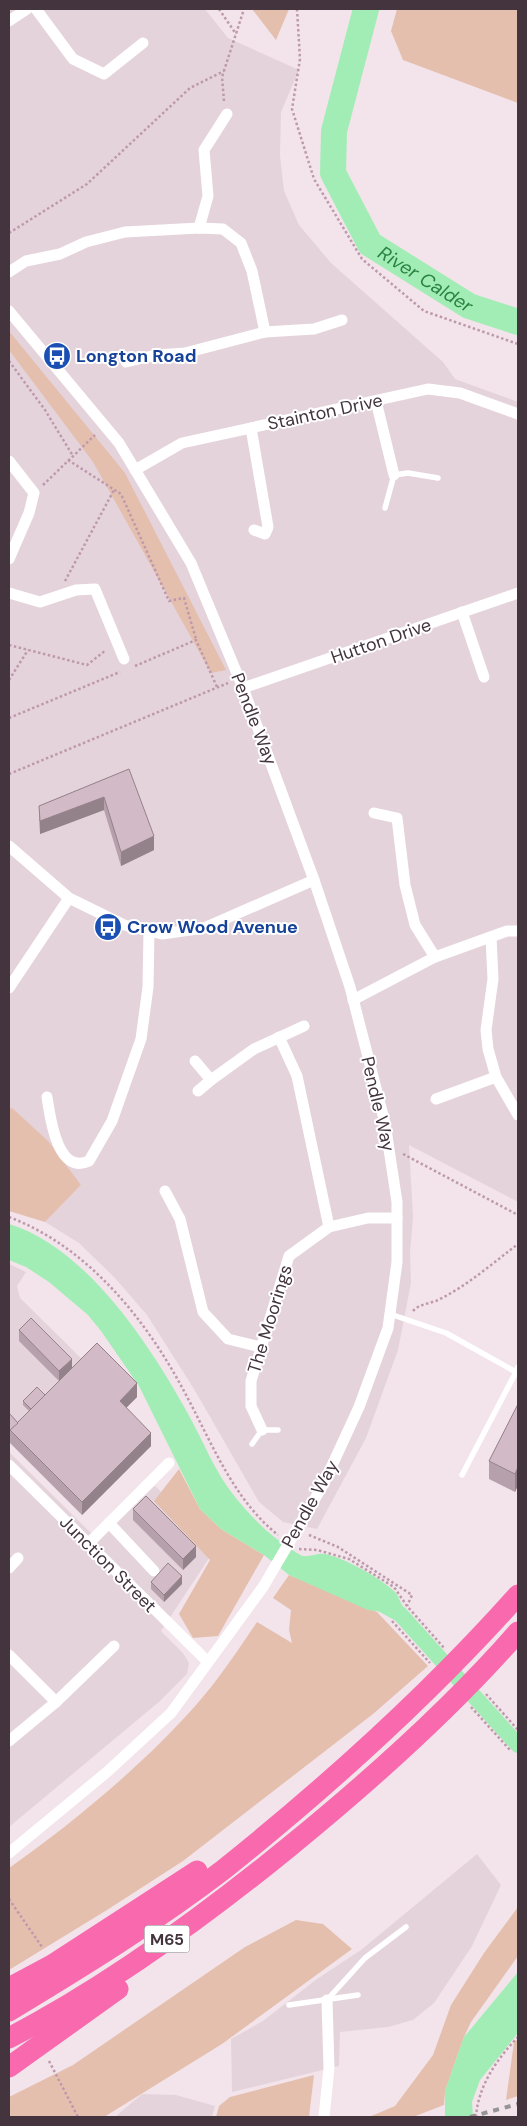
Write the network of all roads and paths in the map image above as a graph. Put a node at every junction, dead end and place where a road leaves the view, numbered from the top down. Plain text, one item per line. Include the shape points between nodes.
1 (27, 9) edge
2 (36, 9) edge
3 (219, 9) edge
4 (244, 9) edge
5 (297, 9) edge
6 (9, 22) edge
7 (236, 34) junction
8 (143, 44) dead end
9 (224, 71) junction
10 (227, 114) joint
11 (199, 228) junction
12 (9, 233) edge
13 (9, 272) edge
14 (9, 311) edge
15 (342, 320) dead end
16 (265, 332) junction
17 (518, 344) edge
18 (9, 361) edge
19 (126, 362) dead end
20 (376, 401) junction
21 (518, 414) edge
22 (105, 425) junction
23 (251, 428) junction
24 (73, 456) junction
25 (68, 460) junction
26 (9, 461) edge
27 (135, 470) junction
28 (394, 475) junction
29 (438, 478) dead end
30 (114, 490) junction
31 (34, 492) junction
32 (385, 508) dead end
33 (254, 530) dead end
34 (9, 559) edge
35 (9, 593) edge
36 (518, 593) edge
37 (56, 596) junction
38 (462, 612) junction
39 (116, 640) junction
40 (196, 640) junction
41 (9, 645) edge
42 (28, 650) junction
43 (128, 665) junction
44 (484, 677) dead end
45 (9, 680) edge
46 (241, 683) junction
47 (217, 687) junction
48 (9, 718) edge
49 (9, 774) edge
50 (374, 813) dead end
51 (9, 846) edge
52 (314, 880) junction
53 (68, 898) junction
54 (149, 931) junction
55 (518, 931) edge
56 (491, 937) junction
57 (435, 957) junction
58 (9, 988) edge
59 (353, 1000) junction
60 (304, 1026) dead end
61 (279, 1037) junction
62 (195, 1061) dead end
63 (496, 1077) junction
64 (211, 1080) junction
65 (198, 1091) dead end
66 (47, 1097) dead end
67 (436, 1098) dead end
68 (518, 1115) edge
69 (389, 1146) junction
70 (165, 1191) dead end
71 (518, 1215) edge
72 (9, 1217) edge
73 (398, 1218) junction
74 (329, 1227) junction
75 (518, 1244) edge
76 (390, 1314) junction
77 (405, 1319) junction
78 (261, 1347) junction
79 (517, 1369) edge
80 (262, 1430) junction
81 (278, 1430) dead end
82 (252, 1444) dead end
83 (170, 1463) dead end
84 (9, 1465) edge
85 (462, 1475) dead end
86 (109, 1523) junction
87 (297, 1530) junction
88 (284, 1539) dead end
89 (88, 1544) junction
90 (292, 1544) dead end
91 (18, 1558) dead end
92 (9, 1568) edge
93 (154, 1571) dead end
94 (518, 1596) edge
95 (518, 1632) edge
96 (114, 1646) dead end
97 (9, 1655) edge
98 (208, 1662) junction
99 (56, 1702) junction
100 (9, 1741) edge
101 (316, 1825) junction
102 (256, 1842) junction
103 (9, 1853) edge
104 (9, 1899) edge
105 (406, 1927) dead end
106 (42, 1947) dead end
107 (9, 1988) edge
108 (358, 1995) dead end
109 (327, 2000) junction
110 (289, 2005) dead end
111 (9, 2011) edge
112 (518, 2037) edge
113 (9, 2038) edge
114 (9, 2067) edge
115 (324, 2117) edge
116 (476, 2117) edge

1 - 6 street
2 - 8 street via 73,59 104,74
3 - 7 path
4 - 7 path
5 - 17 path via 300,59 292,109 314,179 362,259 424,311
7 - 9 path
9 - 10 path via 222,96
9 - 12 path via 190,88 87,184
10 - 11 street via 204,150 208,196
11 - 13 street via 125,232 86,242 60,254 26,261
11 - 16 street via 223,229 241,243 252,271
14 - 22 street, Pendle Way
15 - 16 street via 314,329
16 - 19 street via 185,354 156,355
18 - 24 path
20 - 21 street, Stainton Drive via 428,389 460,393
20 - 23 street, Stainton Drive
20 - 28 street
22 - 24 path
22 - 27 street, Pendle Way
23 - 27 street, Stainton Drive via 182,443
23 - 33 street via 268,527 265,534
24 - 25 path
25 - 30 path
25 - 31 path
26 - 31 street
27 - 46 street, Pendle Way via 191,563
28 - 29 lane via 408,473
28 - 32 lane
30 - 37 path
30 - 40 path via 120,494 170,602 184,598
31 - 34 street via 29,513
35 - 37 street via 40,602
36 - 38 street, Hutton Drive
37 - 39 street via 95,589
38 - 44 street
38 - 46 street, Hutton Drive
39 - 42 path via 87,665
39 - 43 street
40 - 43 path
40 - 47 path
41 - 42 path
42 - 45 path
43 - 48 path
46 - 47 path
46 - 52 street, Pendle Way
47 - 49 path
50 - 57 street via 397,818 405,885 415,925
51 - 53 street
52 - 54 street via 204,928 162,934
52 - 59 street, Pendle Way
53 - 54 street via 124,925
53 - 58 street
54 - 66 street via 148,987 141,1039 112,1121 89,1161 76,1163 58,1144
55 - 56 street
56 - 57 street
56 - 63 street via 493,979 486,1030
57 - 59 street
59 - 69 street, Pendle Way
60 - 61 street
61 - 64 street via 254,1049
61 - 74 street via 297,1076
62 - 64 street
63 - 67 street
63 - 68 street
64 - 65 street
69 - 71 path
69 - 73 street, Pendle Way
70 - 78 street via 180,1219 203,1312 228,1339
72 - 88 path via 46,1233 69,1248 123,1301 184,1391 222,1466 242,1496 260,1520
73 - 74 street, The Moorings via 368,1218
73 - 76 street, Pendle Way via 398,1262
74 - 78 street, The Moorings via 290,1256
75 - 77 path via 446,1295 416,1307
76 - 77 lane
76 - 87 street, Pendle Way via 360,1407 323,1485
77 - 79 lane via 462,1340
78 - 80 street, The Moorings via 251,1381 252,1406
79 - 85 lane
80 - 81 lane
80 - 82 lane
83 - 86 street
84 - 89 street, Junction Street
86 - 89 street
86 - 93 street
87 - 90 path via 338,1547 412,1595 407,1606 394,1587 349,1559 317,1550 299,1549
87 - 98 street, Pendle Way via 263,1587
89 - 98 street, Junction Street
91 - 92 street
94 - 102 highway, M65 via 397,1721
95 - 101 highway, M65 via 413,1740
96 - 99 street
97 - 99 street
98 - 103 street, Pendle Way via 171,1713 107,1772
99 - 100 street
101 - 113 highway, M65 via 240,1887 172,1936 94,1989
101 - 114 highway via 285,1863 228,1911
102 - 107 highway via 203,1867 52,1966
102 - 111 highway, M65 via 159,1916
104 - 106 path
105 - 109 lane via 365,1958
108 - 109 lane
109 - 110 lane
109 - 115 street via 329,2068
112 - 116 path via 482,2087

